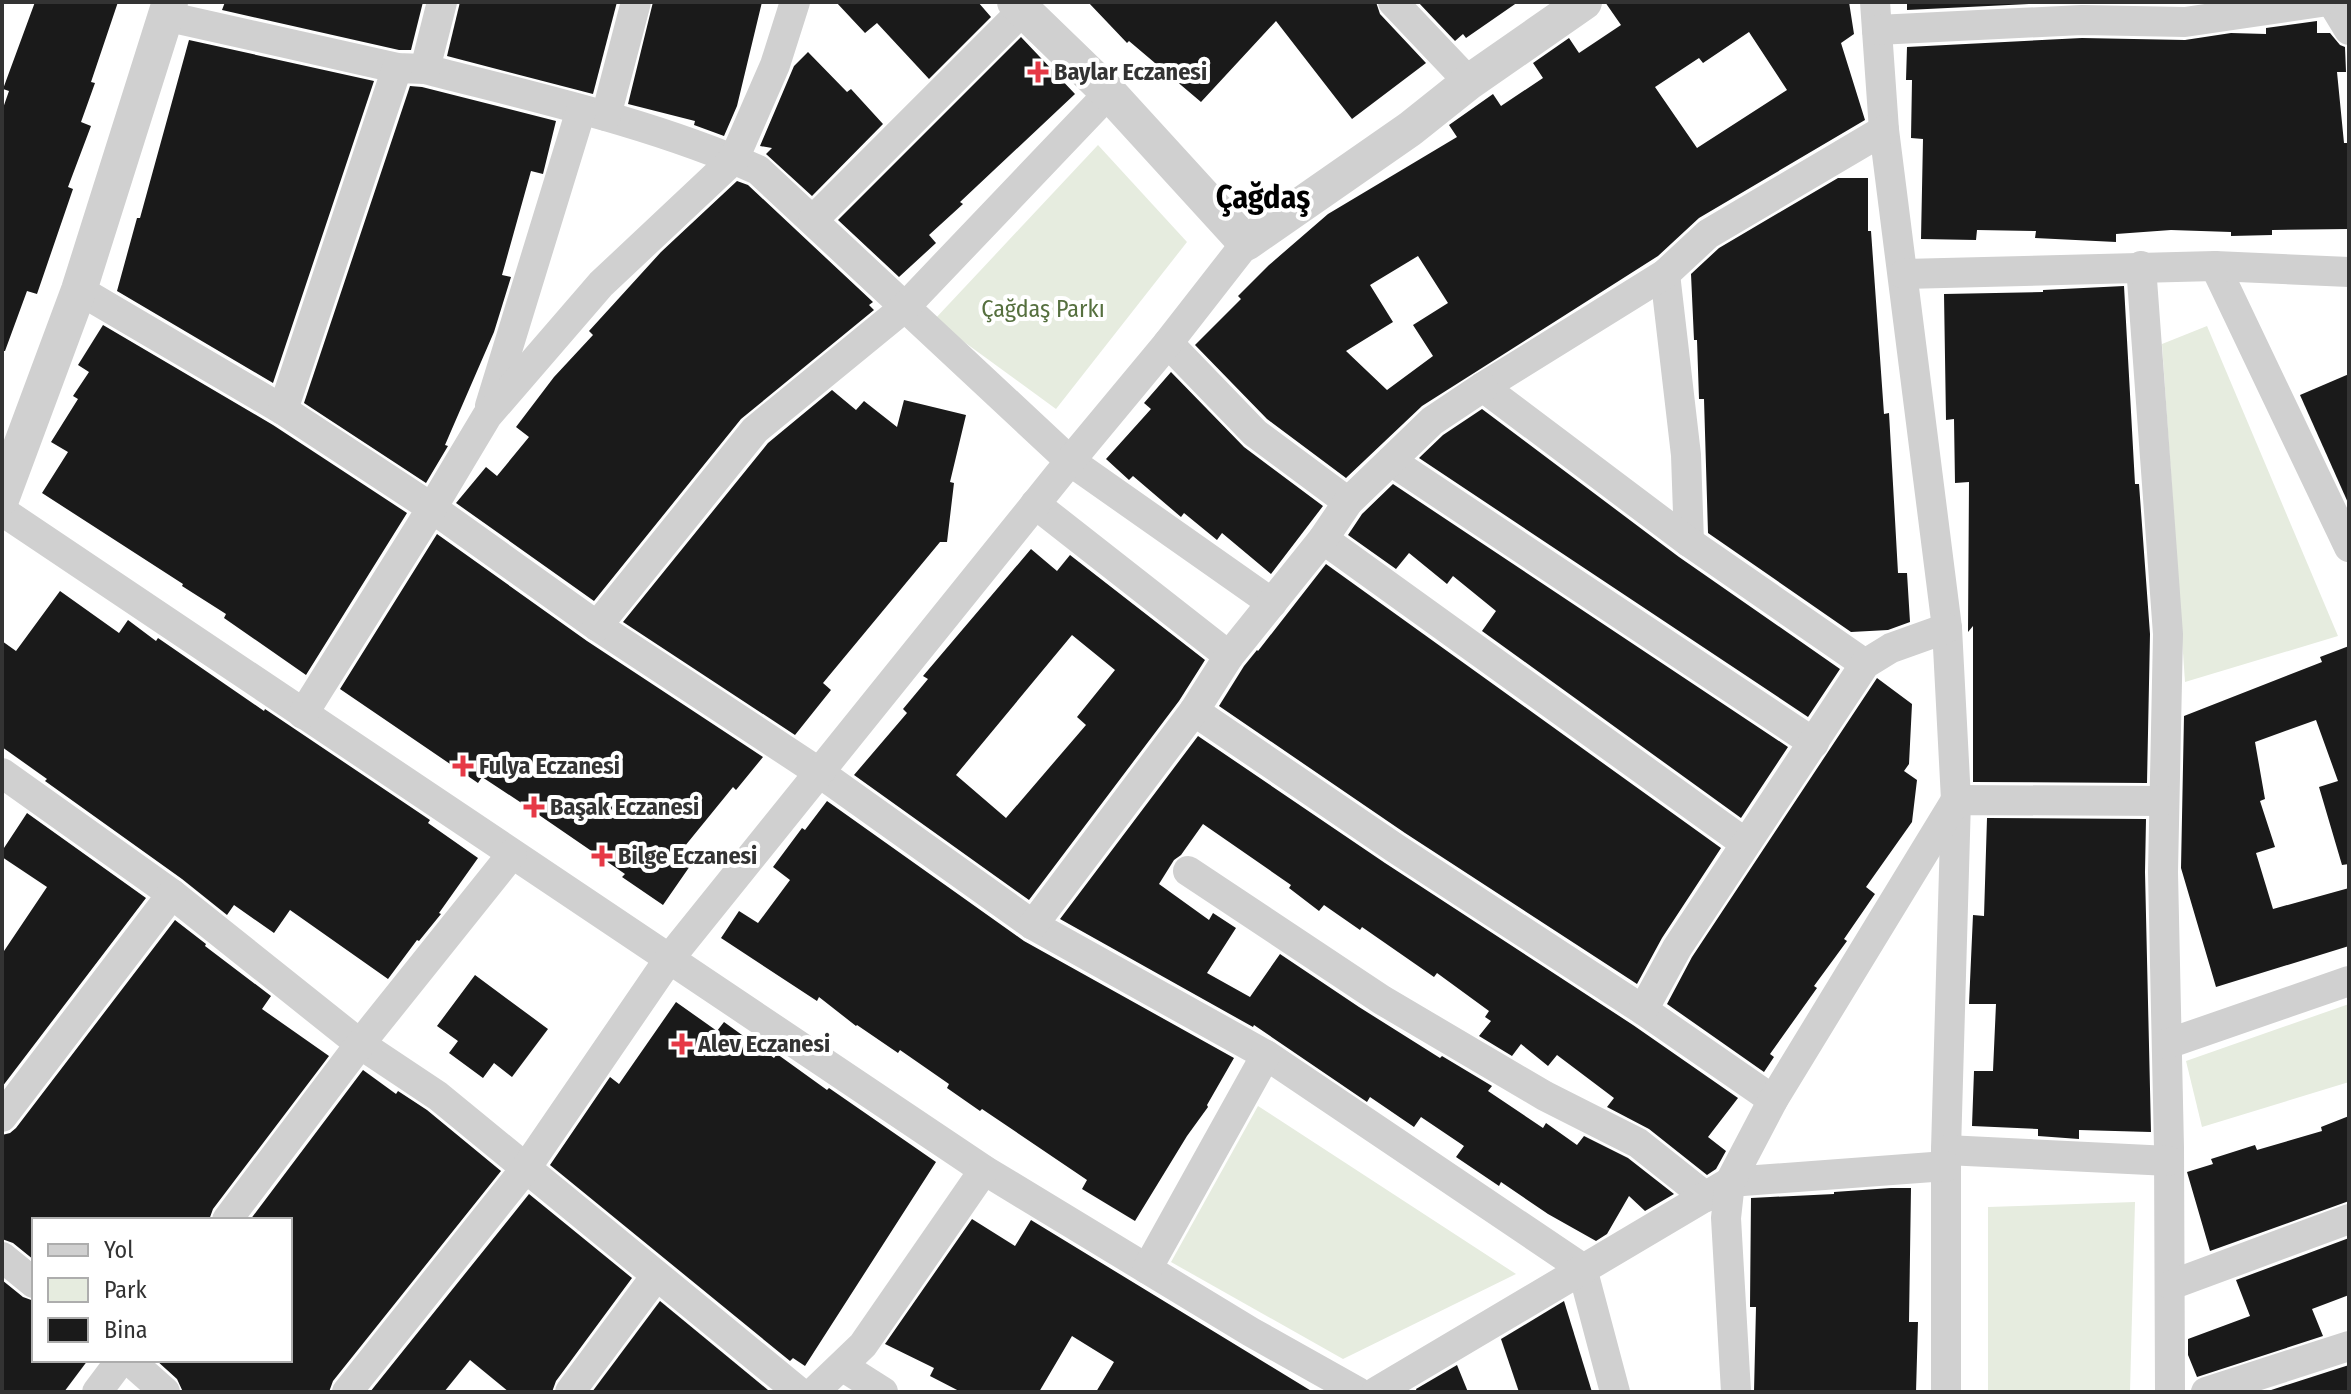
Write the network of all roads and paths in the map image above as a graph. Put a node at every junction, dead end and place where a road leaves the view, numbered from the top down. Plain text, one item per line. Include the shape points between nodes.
1 (442, 2) edge
2 (636, 2) edge
3 (795, 2) edge
4 (1393, 2) edge
5 (1584, 2) edge
6 (2321, 2) edge
7 (2332, 2) edge
8 (1019, 6) edge
9 (168, 9) edge
10 (2084, 11) edge
11 (1876, 16) edge
12 (2349, 30) edge
13 (411, 68) junction
14 (1469, 82) junction
15 (1109, 93) junction
16 (594, 113) junction
17 (1884, 130) junction
18 (734, 159) junction
19 (813, 220) junction
20 (1246, 243) junction
21 (2141, 266) junction
22 (2215, 266) junction
23 (2349, 272) edge
24 (1665, 274) junction
25 (1904, 274) junction
26 (79, 290) junction
27 (904, 308) junction
28 (1168, 343) junction
29 (1483, 387) junction
30 (283, 410) junction
31 (487, 416) junction
32 (1070, 461) junction
33 (1391, 461) junction
34 (2, 497) edge
35 (1348, 502) junction
36 (1035, 504) junction
37 (432, 508) junction
38 (2, 511) edge
39 (1323, 539) junction
40 (1689, 542) junction
41 (2349, 547) edge
42 (1272, 603) junction
43 (597, 626) junction
44 (1947, 628) junction
45 (1229, 656) junction
46 (1865, 664) junction
47 (1194, 711) junction
48 (303, 714) junction
49 (1814, 743) junction
50 (2, 773) edge
51 (820, 773) junction
52 (1956, 800) junction
53 (2163, 801) junction
54 (1745, 843) junction
55 (512, 854) junction
56 (1188, 871) dead end
57 (172, 894) junction
58 (1033, 925) junction
59 (669, 959) junction
60 (2349, 981) edge
61 (1643, 1010) junction
62 (360, 1044) junction
63 (2167, 1044) junction
64 (1266, 1055) junction
65 (1773, 1100) junction
66 (2, 1117) edge
67 (1946, 1158) junction
68 (2169, 1161) junction
69 (526, 1168) junction
70 (984, 1170) junction
71 (1718, 1189) junction
72 (229, 1218) edge
73 (2349, 1219) edge
74 (2, 1257) edge
75 (1582, 1268) junction
76 (1147, 1269) junction
77 (656, 1276) junction
78 (32, 1281) edge
79 (2171, 1285) junction
80 (2349, 1346) edge
81 (120, 1362) edge
82 (131, 1362) edge
83 (842, 1366) junction
84 (97, 1392) edge
85 (165, 1392) edge
86 (347, 1392) edge
87 (570, 1392) edge
88 (799, 1392) edge
89 (814, 1392) edge
90 (883, 1392) edge
91 (1358, 1392) edge
92 (1376, 1392) edge
93 (1615, 1392) edge
94 (1736, 1392) edge
95 (1946, 1392) edge
96 (2170, 1392) edge
97 (2206, 1392) edge

1 - 13 street
2 - 16 street
3 - 18 street via 775,65
4 - 14 street
5 - 14 street
6 - 10 street via 2185,22
7 - 12 street
8 - 15 street
8 - 19 street
9 - 13 street
9 - 26 street
10 - 11 street
11 - 17 street
13 - 16 street
13 - 30 street
14 - 20 street
15 - 20 street
15 - 27 street
16 - 18 street
16 - 31 street
17 - 24 street via 1708,234
17 - 25 street
18 - 19 street via 758,170
18 - 31 street via 601,284
19 - 27 street
20 - 28 street
21 - 22 street
21 - 25 street
21 - 53 street via 2168,634
22 - 23 street
22 - 41 street
24 - 29 street
24 - 40 street via 1686,455
25 - 44 street
26 - 30 street
26 - 34 street
27 - 32 street
27 - 43 street via 755,430
28 - 32 street
28 - 35 street via 1255,433
29 - 33 street via 1432,421
29 - 40 street
30 - 37 street
31 - 37 street
32 - 36 street
32 - 42 street
33 - 35 street
33 - 49 street
35 - 39 street
36 - 45 street
36 - 51 street
37 - 43 street
37 - 48 street
38 - 48 street
39 - 42 street
39 - 54 street
40 - 46 street
42 - 45 street
43 - 51 street
44 - 46 street via 1891,648
44 - 52 street
45 - 47 street
46 - 49 street
47 - 58 street
47 - 61 street
48 - 55 street
49 - 54 street
50 - 57 street
51 - 58 street
51 - 59 street
52 - 53 street
52 - 65 street
52 - 67 street
53 - 63 street
54 - 61 street
55 - 59 street
55 - 62 street
56 - 71 street via 1382,1000
57 - 62 street
57 - 66 street
58 - 64 street
59 - 69 street
59 - 70 street
60 - 63 street
61 - 65 street
62 - 69 street via 438,1096
62 - 72 street
63 - 68 street
64 - 75 street
64 - 76 street
65 - 71 street
67 - 68 street
67 - 71 street
67 - 95 street
68 - 79 street
69 - 77 street
69 - 86 street
70 - 76 street
70 - 83 street via 863,1345
71 - 75 street
71 - 94 street via 1726,1218
73 - 79 street
74 - 78 street
75 - 92 street
75 - 93 street
76 - 91 street
77 - 87 street
77 - 88 street
79 - 96 street
80 - 97 street
81 - 84 street
82 - 85 street
83 - 89 street
83 - 90 street

